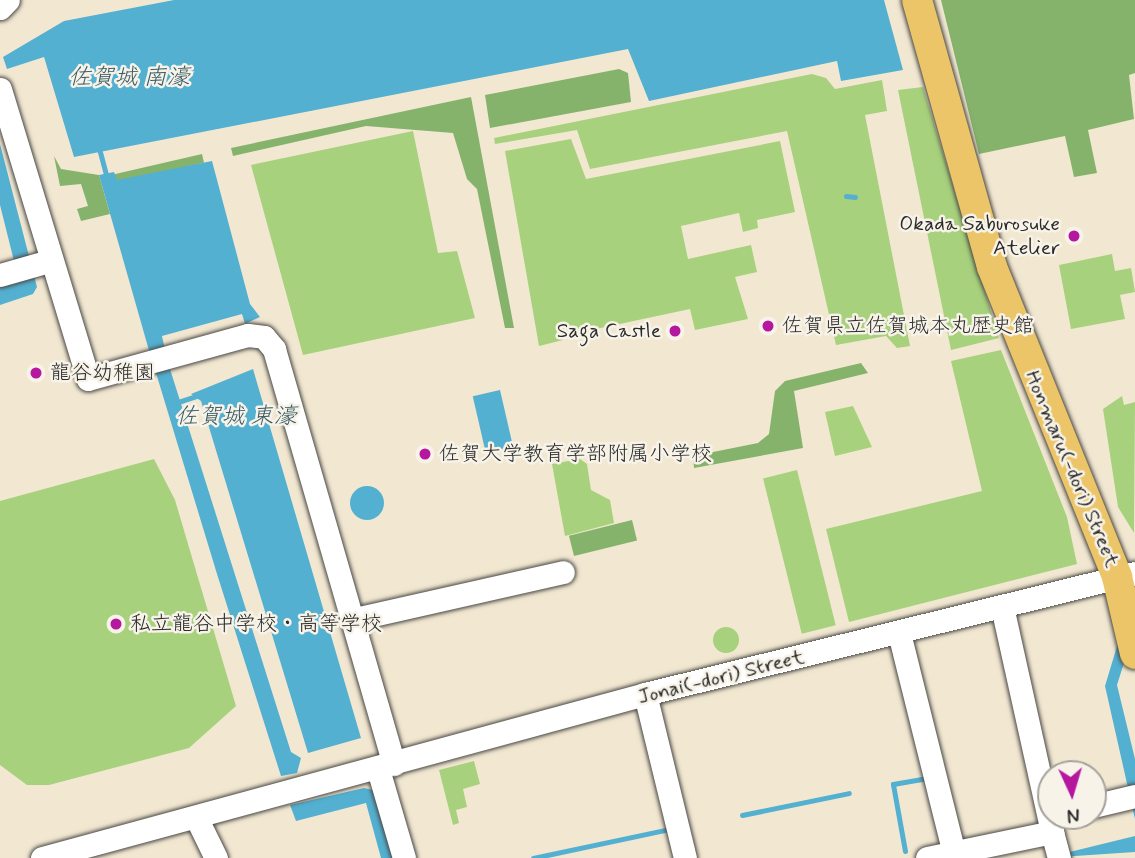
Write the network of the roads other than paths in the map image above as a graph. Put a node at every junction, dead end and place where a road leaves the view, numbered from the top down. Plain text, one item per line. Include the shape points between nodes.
1 (8, 0) edge
2 (917, 0) edge
3 (0, 8) edge
4 (0, 89) edge
5 (25, 268) edge
6 (563, 572) dead end
7 (1126, 575) edge
8 (1002, 607) junction
9 (355, 619) junction
10 (899, 633) junction
11 (1135, 654) edge
12 (645, 694) junction
13 (386, 767) junction
14 (1132, 796) edge
15 (1107, 802) edge
16 (196, 817) junction
17 (1054, 835) edge
18 (965, 855) edge
19 (42, 858) edge
20 (216, 858) edge
21 (404, 858) edge
22 (685, 858) edge
23 (927, 858) edge

1 - 3 street
2 - 7 main road, Honmaru(-dori) Street via 992,267
4 - 5 street
5 - 9 street via 88,379 248,335 264,337 274,349
6 - 9 street
7 - 8 street, Jonai(-dori) Street
7 - 11 main road, Honmaru(-dori) Street
8 - 10 street, Jonai(-dori) Street
8 - 17 street
9 - 13 street
10 - 12 street, Jonai(-dori) Street
10 - 18 street
12 - 13 street, Jonai(-dori) Street
12 - 22 street
13 - 16 street, Jonai(-dori) Street
13 - 21 street
14 - 15 street
16 - 19 street
16 - 20 street
17 - 18 street
18 - 23 street

